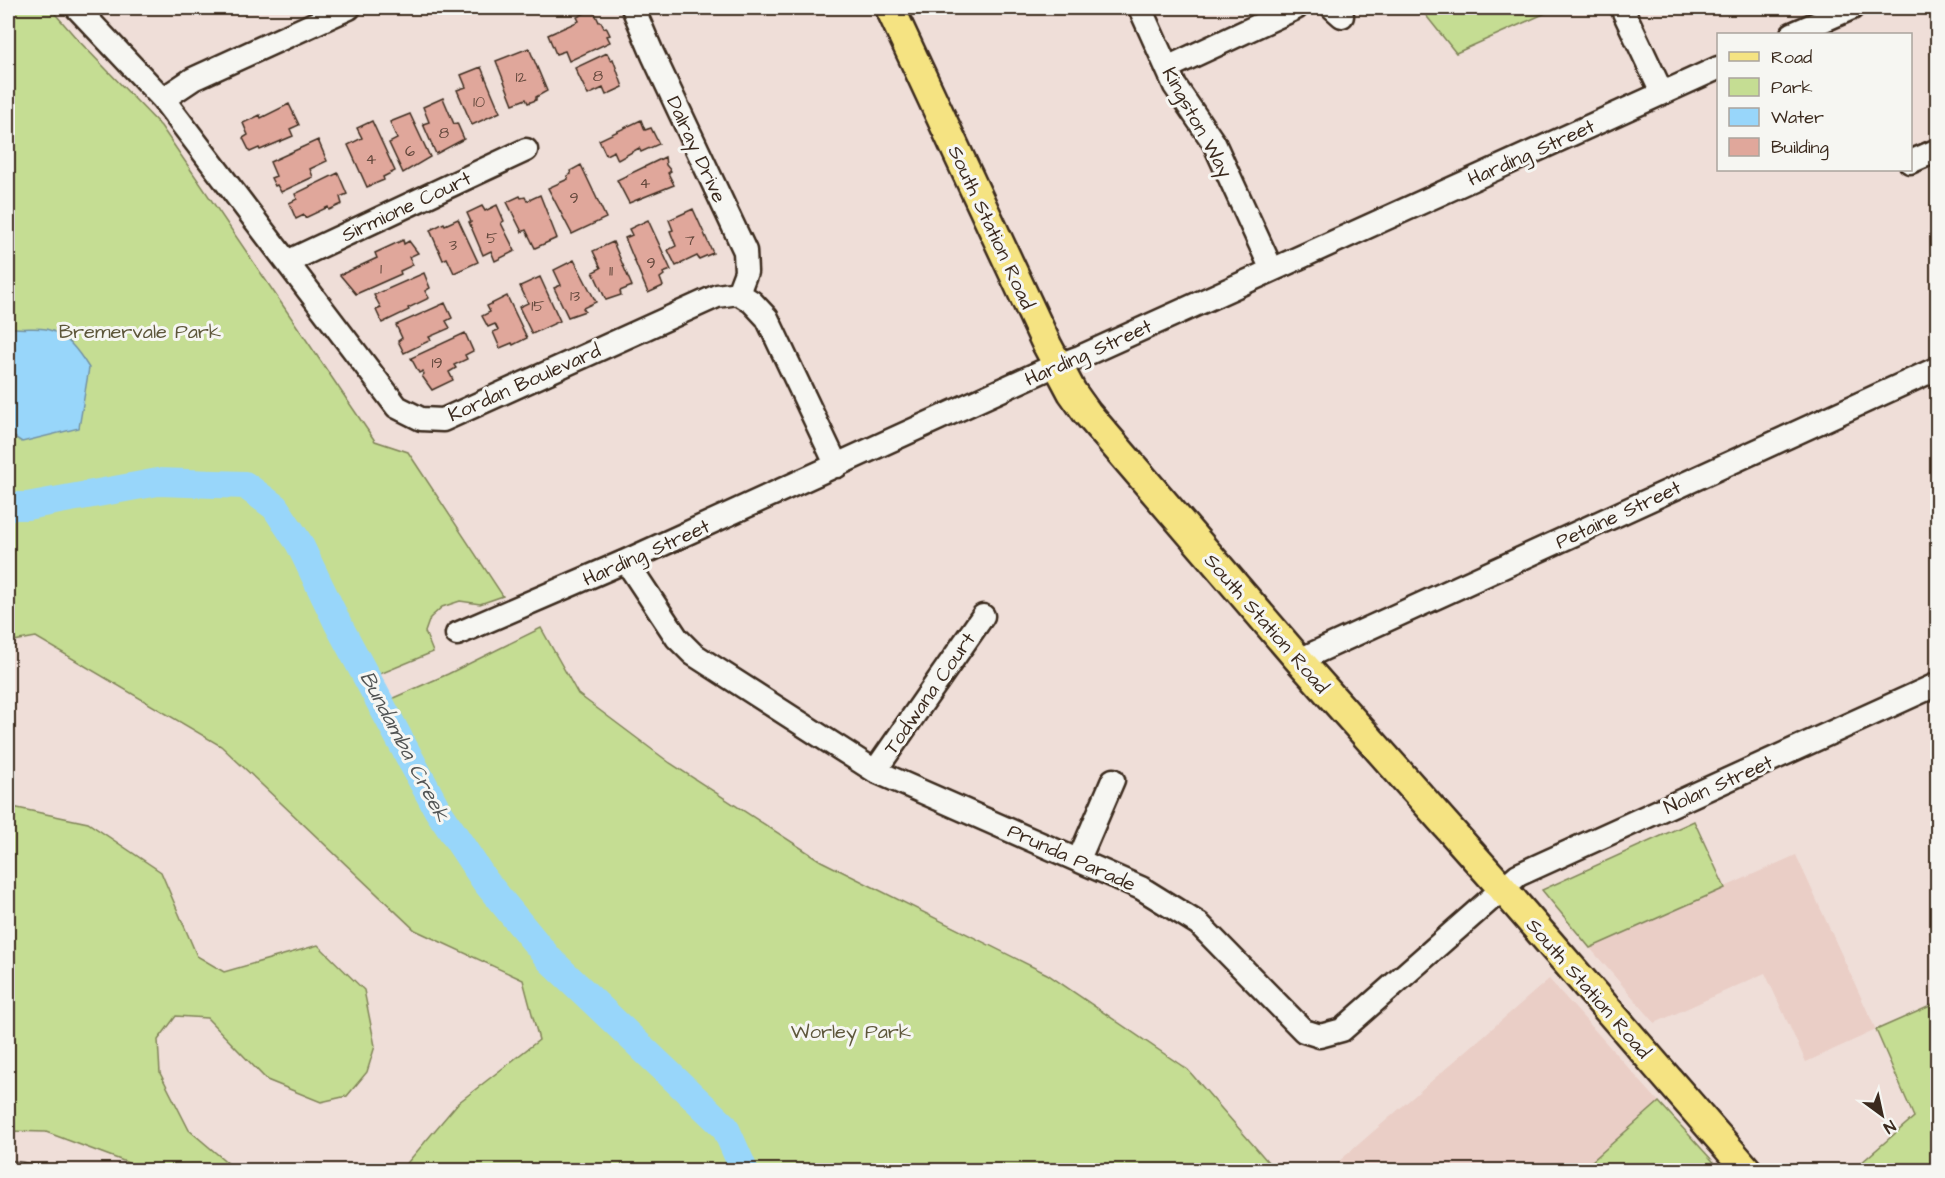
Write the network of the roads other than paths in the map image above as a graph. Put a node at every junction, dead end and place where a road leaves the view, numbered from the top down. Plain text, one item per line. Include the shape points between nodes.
1 (77, 8) edge
2 (350, 8) edge
3 (633, 8) edge
4 (890, 8) edge
5 (1140, 8) edge
6 (1296, 8) edge
7 (1622, 8) edge
8 (1852, 8) edge
9 (1794, 33) edge
10 (1167, 68) junction
11 (1717, 69) edge
12 (1662, 93) junction
13 (163, 99) junction
14 (526, 150) dead end
15 (1938, 150) edge
16 (1912, 162) edge
17 (286, 262) junction
18 (1272, 270) junction
19 (738, 293) junction
20 (1058, 366) junction
21 (1938, 368) edge
22 (837, 466) junction
23 (626, 561) junction
24 (983, 616) dead end
25 (457, 634) dead end
26 (1299, 660) junction
27 (1938, 684) edge
28 (875, 771) junction
29 (1113, 780) dead end
30 (1079, 859) junction
31 (1502, 888) junction
32 (1747, 1170) edge

1 - 13 street, Kordan Boulevard
2 - 13 street via 193,79
3 - 19 street, Dalray Drive via 745,251 746,272
4 - 20 main road, South Station Road
5 - 10 street, Kingston Way
6 - 10 street
7 - 12 street
8 - 9 street
10 - 18 street, Kingston Way via 1214,143
11 - 12 street, Harding Street
12 - 18 street, Harding Street
13 - 17 street, Kordan Boulevard
14 - 17 street, Sirmione Court
15 - 16 street
17 - 19 street, Kordan Boulevard via 397,407 421,419 443,420 717,296
18 - 20 street, Harding Street
19 - 22 street via 767,318
20 - 22 street, Harding Street
20 - 26 main road, South Station Road via 1072,392 1105,435
21 - 26 street, Petaine Street
22 - 23 street, Harding Street
23 - 25 street, Harding Street
23 - 28 street, Prunda Parade via 677,638 693,654
24 - 28 street, Todwana Court
26 - 31 main road, South Station Road
27 - 31 street, Nolan Street via 1518,874
28 - 30 street, Prunda Parade
29 - 30 street
30 - 31 street, Prunda Parade via 1141,888 1199,924 1304,1031 1320,1036 1342,1030
31 - 32 main road, South Station Road

